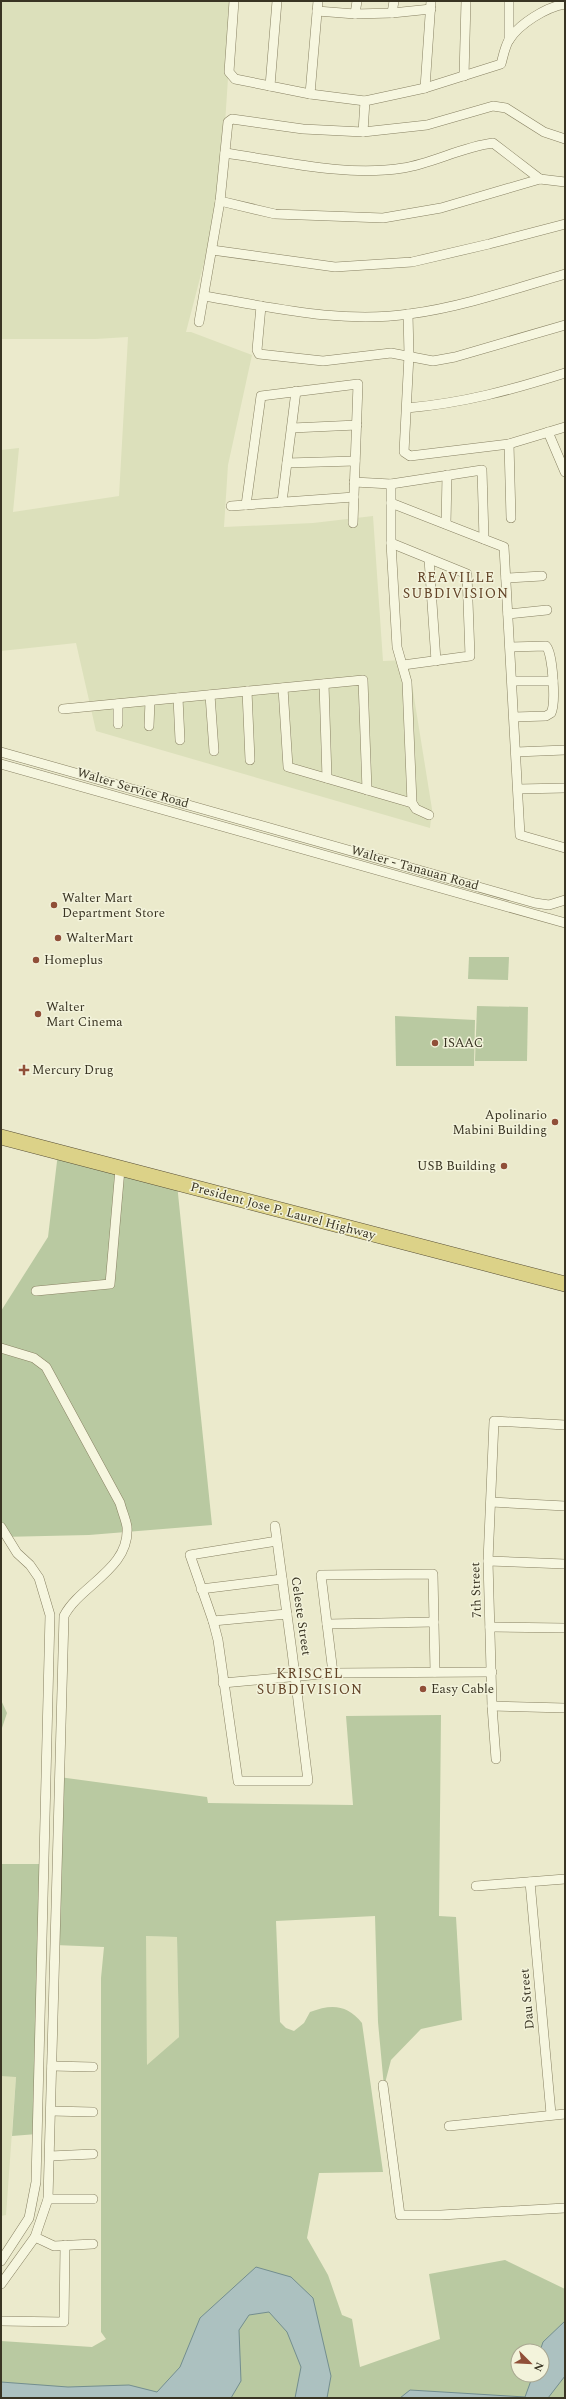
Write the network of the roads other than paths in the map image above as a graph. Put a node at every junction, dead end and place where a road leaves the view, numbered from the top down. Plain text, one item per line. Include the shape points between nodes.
1 (234, 1) edge
2 (277, 1) edge
3 (318, 1) edge
4 (356, 1) edge
5 (394, 1) edge
6 (466, 1) edge
7 (509, 1) edge
8 (548, 4) edge
9 (565, 4) edge
10 (431, 5) edge
11 (317, 11) junction
12 (392, 13) junction
13 (355, 14) junction
14 (509, 40) junction
15 (464, 76) junction
16 (270, 86) junction
17 (425, 88) junction
18 (310, 94) junction
19 (364, 100) junction
20 (363, 132) junction
21 (565, 140) edge
22 (225, 153) junction
23 (540, 179) junction
24 (565, 182) edge
25 (220, 201) junction
26 (565, 224) edge
27 (212, 250) junction
28 (565, 274) edge
29 (204, 296) junction
30 (261, 306) junction
31 (408, 314) junction
32 (199, 322) dead end
33 (565, 325) edge
34 (409, 355) junction
35 (565, 373) edge
36 (296, 391) junction
37 (407, 408) junction
38 (357, 425) junction
39 (565, 427) edge
40 (292, 428) junction
41 (548, 432) junction
42 (509, 444) junction
43 (355, 461) junction
44 (287, 463) junction
45 (565, 472) edge
46 (447, 475) junction
47 (354, 482) junction
48 (391, 484) junction
49 (354, 497) junction
50 (282, 502) junction
51 (391, 503) junction
52 (246, 505) junction
53 (231, 506) dead end
54 (511, 518) dead end
55 (353, 523) dead end
56 (446, 524) junction
57 (484, 539) junction
58 (391, 543) junction
59 (429, 559) junction
60 (542, 576) dead end
61 (506, 578) junction
62 (547, 610) dead end
63 (508, 614) junction
64 (510, 648) junction
65 (436, 661) junction
66 (403, 665) junction
67 (512, 681) junction
68 (553, 681) junction
69 (324, 684) junction
70 (284, 688) junction
71 (247, 691) junction
72 (210, 695) junction
73 (178, 698) junction
74 (150, 701) junction
75 (118, 704) junction
76 (63, 709) dead end
77 (514, 717) junction
78 (118, 724) dead end
79 (149, 726) dead end
80 (180, 740) dead end
81 (565, 750) edge
82 (1, 752) edge
83 (214, 752) dead end
84 (516, 752) junction
85 (250, 760) dead end
86 (1, 764) edge
87 (327, 778) junction
88 (565, 788) edge
89 (518, 789) junction
90 (367, 790) junction
91 (412, 803) junction
92 (428, 815) dead end
93 (258, 836) joint
94 (565, 848) edge
95 (565, 900) edge
96 (565, 923) edge
97 (1, 1137) edge
98 (120, 1169) junction
99 (565, 1284) edge
100 (36, 1291) dead end
101 (1, 1348) edge
102 (565, 1425) edge
103 (490, 1502) junction
104 (565, 1506) edge
105 (275, 1526) dead end
106 (1, 1527) edge
107 (277, 1542) junction
108 (488, 1561) junction
109 (565, 1564) edge
110 (282, 1579) junction
111 (201, 1589) junction
112 (287, 1614) junction
113 (50, 1615) junction
114 (64, 1616) junction
115 (213, 1621) junction
116 (434, 1622) junction
117 (327, 1624) junction
118 (490, 1627) junction
119 (565, 1628) edge
120 (435, 1672) junction
121 (492, 1672) junction
122 (333, 1673) junction
123 (296, 1676) junction
124 (223, 1683) junction
125 (492, 1706) junction
126 (565, 1708) edge
127 (496, 1759) dead end
128 (565, 1879) edge
129 (530, 1882) junction
130 (476, 1886) dead end
131 (55, 1929) junction
132 (42, 1930) junction
133 (52, 2066) junction
134 (93, 2067) dead end
135 (384, 2085) dead end
136 (51, 2111) junction
137 (93, 2112) dead end
138 (551, 2114) junction
139 (565, 2114) edge
140 (449, 2126) dead end
141 (93, 2154) dead end
142 (50, 2156) junction
143 (48, 2199) junction
144 (93, 2199) dead end
145 (565, 2208) edge
146 (35, 2237) junction
147 (93, 2244) dead end
148 (65, 2245) junction
149 (5, 2248) edge
150 (1, 2261) edge
151 (1, 2284) edge
152 (1, 2320) edge

1 - 16 street via 229,72 235,79
2 - 16 street
3 - 11 street
4 - 13 street
5 - 12 street
6 - 15 street
7 - 14 street
8 - 9 street
8 - 14 street
10 - 12 street
10 - 17 street
11 - 13 street
11 - 18 street
12 - 13 street
14 - 15 street via 501,64
15 - 17 street
16 - 18 street
17 - 19 street
18 - 19 street
19 - 20 street
20 - 21 street via 427,125 493,106 506,108 544,132
20 - 22 street via 303,129 232,119 228,122
22 - 23 street via 340,170 403,168 473,145 493,143
22 - 25 street
23 - 24 street
23 - 25 street via 441,208 383,218 275,214
25 - 27 street
26 - 27 street via 412,262 335,267
27 - 29 street
28 - 31 street via 457,305
29 - 30 street
29 - 32 street
30 - 31 street via 312,314 355,317
30 - 34 street via 257,350 261,356 322,361 391,353
31 - 34 street
33 - 34 street via 455,357 432,360
34 - 37 street
35 - 37 street via 508,391 451,404
36 - 38 street via 358,384
36 - 40 street
36 - 52 street via 261,396
37 - 42 street via 404,452 410,456
38 - 40 street
38 - 43 street
39 - 41 street
40 - 44 street
41 - 42 street
41 - 45 street
42 - 54 street
43 - 44 street
43 - 47 street
44 - 50 street
46 - 48 street
46 - 56 street
46 - 57 street via 482,470
47 - 48 street
47 - 49 street
48 - 51 street
49 - 50 street
49 - 55 street
50 - 52 street
51 - 56 street
51 - 58 street
52 - 53 street
56 - 57 street
57 - 61 street via 504,547
58 - 59 street
58 - 66 street via 397,647
59 - 65 street
59 - 65 street via 467,574 470,656
60 - 61 street
61 - 63 street
62 - 63 street
63 - 64 street
64 - 67 street
64 - 68 street via 546,646 550,652
65 - 66 street
66 - 91 street via 407,682
67 - 68 street
67 - 77 street
68 - 77 street via 554,706 551,713 546,716
69 - 70 street
69 - 87 street
69 - 90 street via 363,680
70 - 71 street
70 - 87 street via 288,767
71 - 72 street
71 - 85 street
72 - 73 street
72 - 83 street
73 - 74 street
73 - 80 street
74 - 75 street
74 - 79 street
75 - 76 street
75 - 78 street
77 - 84 street
81 - 84 street
82 - 95 street via 535,903 549,904
84 - 89 street
86 - 93 street, Walter Service Road
87 - 90 street
88 - 89 street
89 - 94 street via 520,835
90 - 91 street
91 - 92 street via 416,809
93 - 96 street, Walter - Tanauan Road
97 - 98 highway, President Jose P. Laurel Highway
98 - 99 highway, President Jose P. Laurel Highway
98 - 100 street via 110,1284
101 - 114 street via 34,1358 46,1367 120,1503 127,1528 125,1546 115,1563 76,1599
102 - 103 street, 7th Street via 494,1421
103 - 104 street
103 - 108 street, 7th Street
105 - 107 street, Celeste Street
106 - 113 street via 17,1554 30,1565 39,1578
107 - 110 street, Celeste Street
107 - 111 street via 190,1555
108 - 109 street
108 - 118 street, 7th Street
110 - 111 street
110 - 112 street, Celeste Street
111 - 115 street
112 - 115 street
112 - 123 street, Celeste Street
113 - 114 street
113 - 132 street
114 - 131 street
115 - 124 street
116 - 117 street
116 - 117 street via 433,1574 322,1575
116 - 120 street
117 - 122 street
118 - 119 street
118 - 121 street, 7th Street
120 - 121 street
120 - 122 street
121 - 125 street, 7th Street
122 - 123 street
123 - 124 street
123 - 124 street, Celeste Street via 308,1781 238,1781
125 - 126 street
125 - 127 street, 7th Street
128 - 129 street
129 - 130 street
129 - 138 street, Dau Street
131 - 132 street
131 - 133 street
132 - 149 street via 36,2182 29,2218
133 - 134 street
133 - 136 street
135 - 145 street via 400,2215
136 - 137 street
136 - 142 street
138 - 139 street
138 - 140 street via 485,2124
141 - 142 street
142 - 143 street
143 - 144 street
143 - 146 street
146 - 148 street via 54,2246
146 - 151 street
147 - 148 street
148 - 152 street via 64,2322
149 - 150 street

